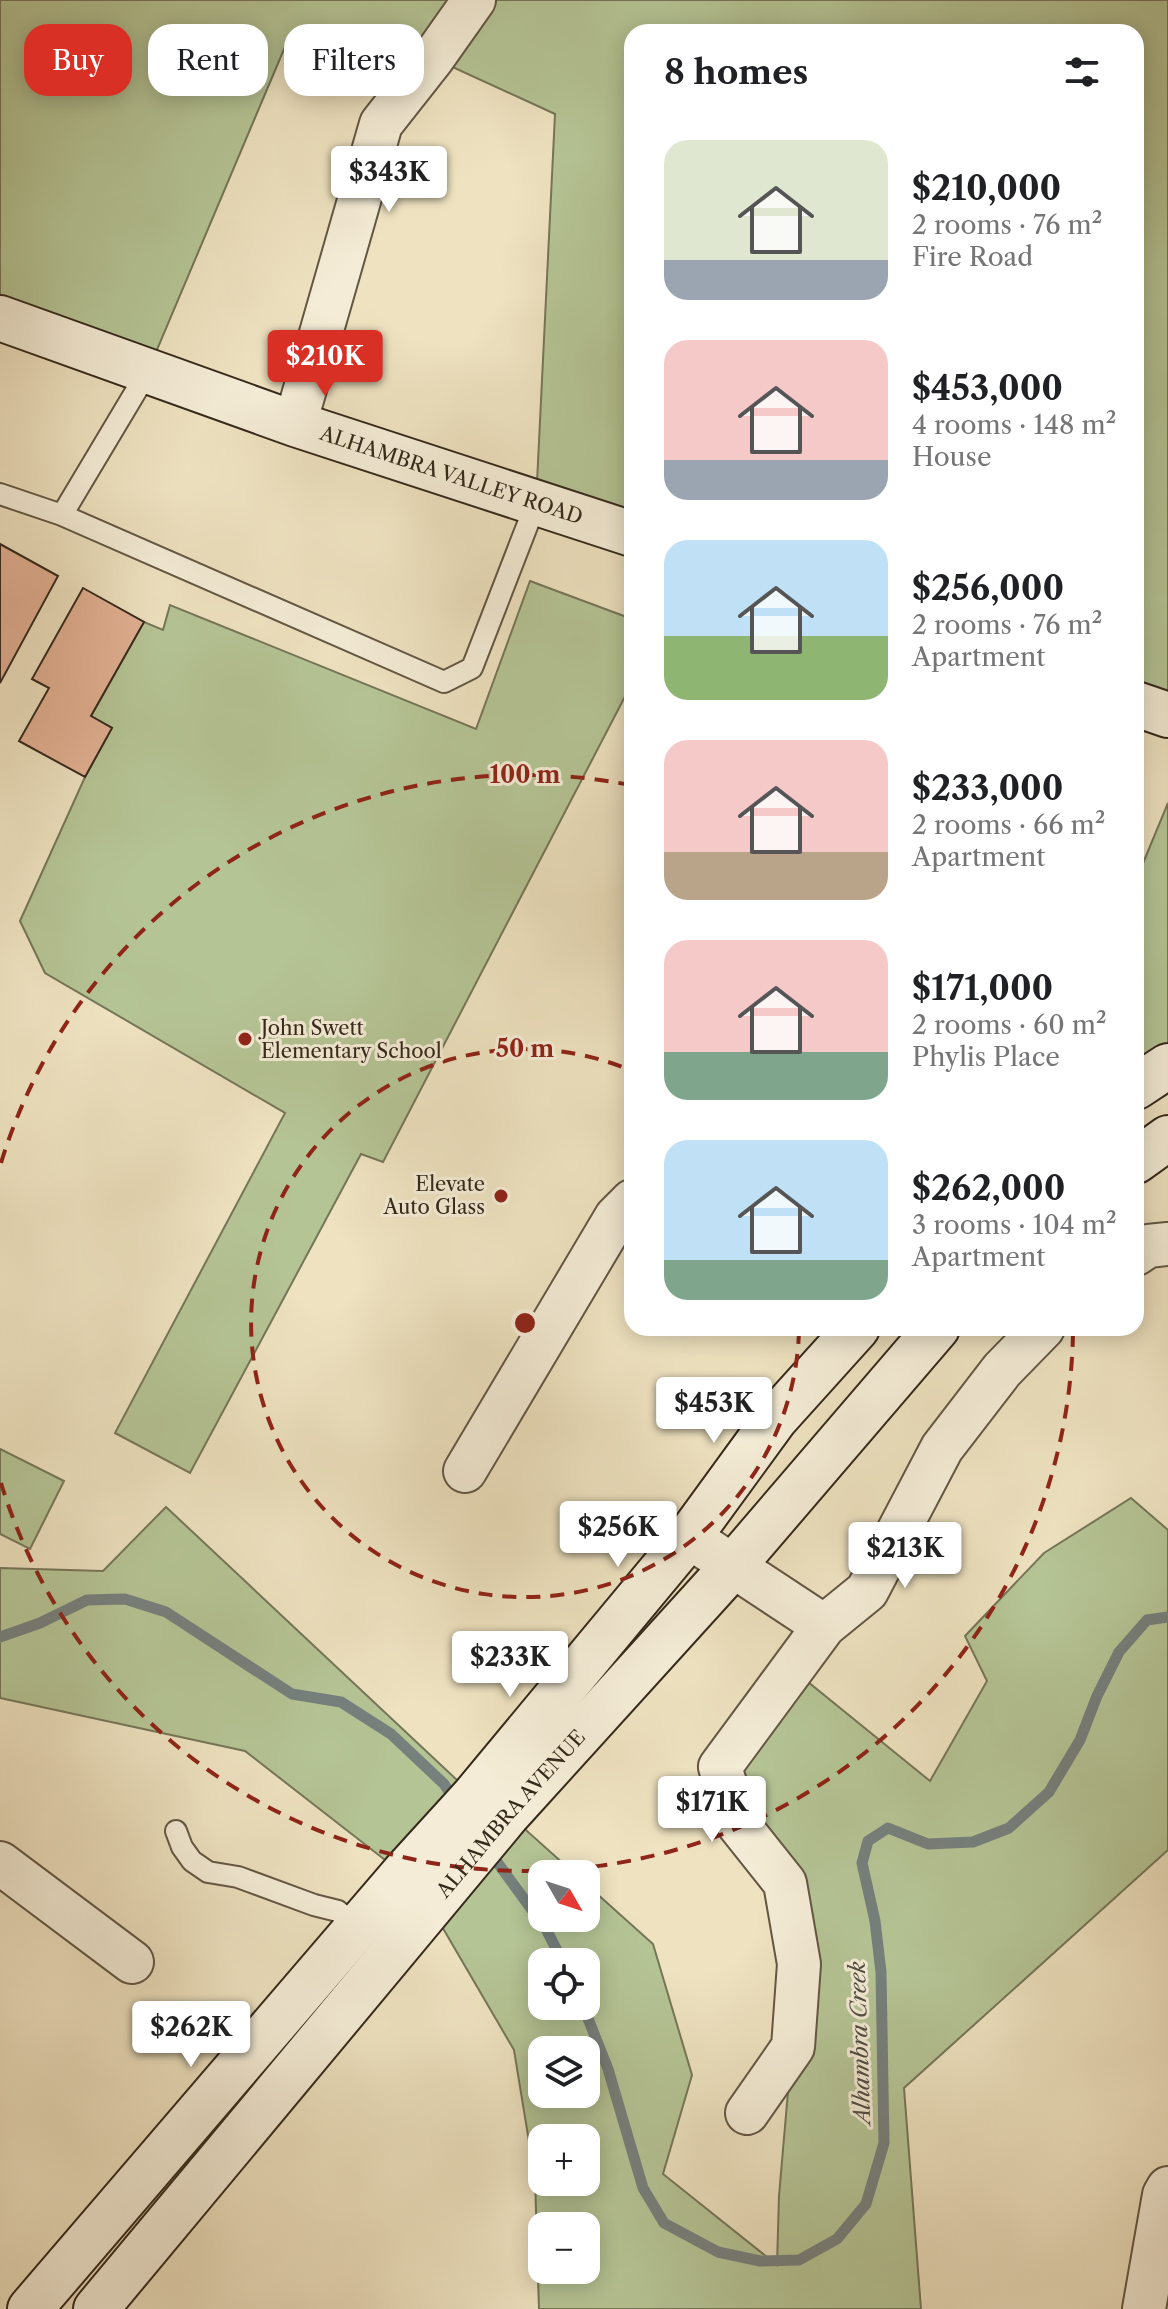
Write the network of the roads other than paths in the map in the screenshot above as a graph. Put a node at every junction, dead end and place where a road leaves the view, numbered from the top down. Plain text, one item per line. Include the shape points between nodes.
1 (474, 0) edge
2 (0, 318) edge
3 (148, 371) junction
4 (295, 424) junction
5 (0, 494) edge
6 (536, 503) junction
7 (62, 515) junction
8 (624, 531) edge
9 (1144, 707) edge
10 (1168, 715) edge
11 (1168, 1066) edge
12 (1144, 1082) edge
13 (1168, 1138) edge
14 (1144, 1155) edge
15 (624, 1209) edge
16 (1168, 1244) edge
17 (1144, 1249) edge
18 (850, 1336) edge
19 (930, 1336) edge
20 (1035, 1336) edge
21 (465, 1471) dead end
22 (689, 1537) junction
23 (733, 1566) junction
24 (824, 1626) junction
25 (491, 1805) junction
26 (176, 1831) dead end
27 (0, 1863) edge
28 (416, 1890) junction
29 (358, 1926) junction
30 (390, 1954) junction
31 (132, 1962) dead end
32 (747, 2113) dead end
33 (1168, 2188) edge
34 (30, 2309) edge
35 (96, 2309) edge
36 (1144, 2309) edge

1 - 4 street via 381,124
2 - 3 main road, ALHAMBRA VALLEY ROAD
3 - 4 main road, ALHAMBRA VALLEY ROAD
3 - 7 lane
4 - 6 main road, ALHAMBRA VALLEY ROAD
5 - 7 lane
6 - 7 lane via 472,668 444,682
6 - 8 main road, ALHAMBRA VALLEY ROAD
9 - 10 main road
11 - 12 main road
13 - 14 main road
15 - 21 street
16 - 17 street
18 - 22 main road, ALHAMBRA AVENUE via 775,1419
19 - 23 main road, ALHAMBRA AVENUE
20 - 24 street via 942,1448 867,1591
22 - 23 street
22 - 25 main road, ALHAMBRA AVENUE
23 - 24 street
23 - 25 main road, ALHAMBRA AVENUE
24 - 32 street via 720,1767 738,1824 785,1883 799,1964 793,2047
25 - 28 main road, ALHAMBRA AVENUE
26 - 29 lane via 192,1861 208,1872 338,1911
27 - 31 street
28 - 29 main road, ALHAMBRA AVENUE
28 - 30 main road, ALHAMBRA AVENUE
29 - 30 lane
29 - 34 main road, ALHAMBRA AVENUE
30 - 35 main road, ALHAMBRA AVENUE
33 - 36 street

